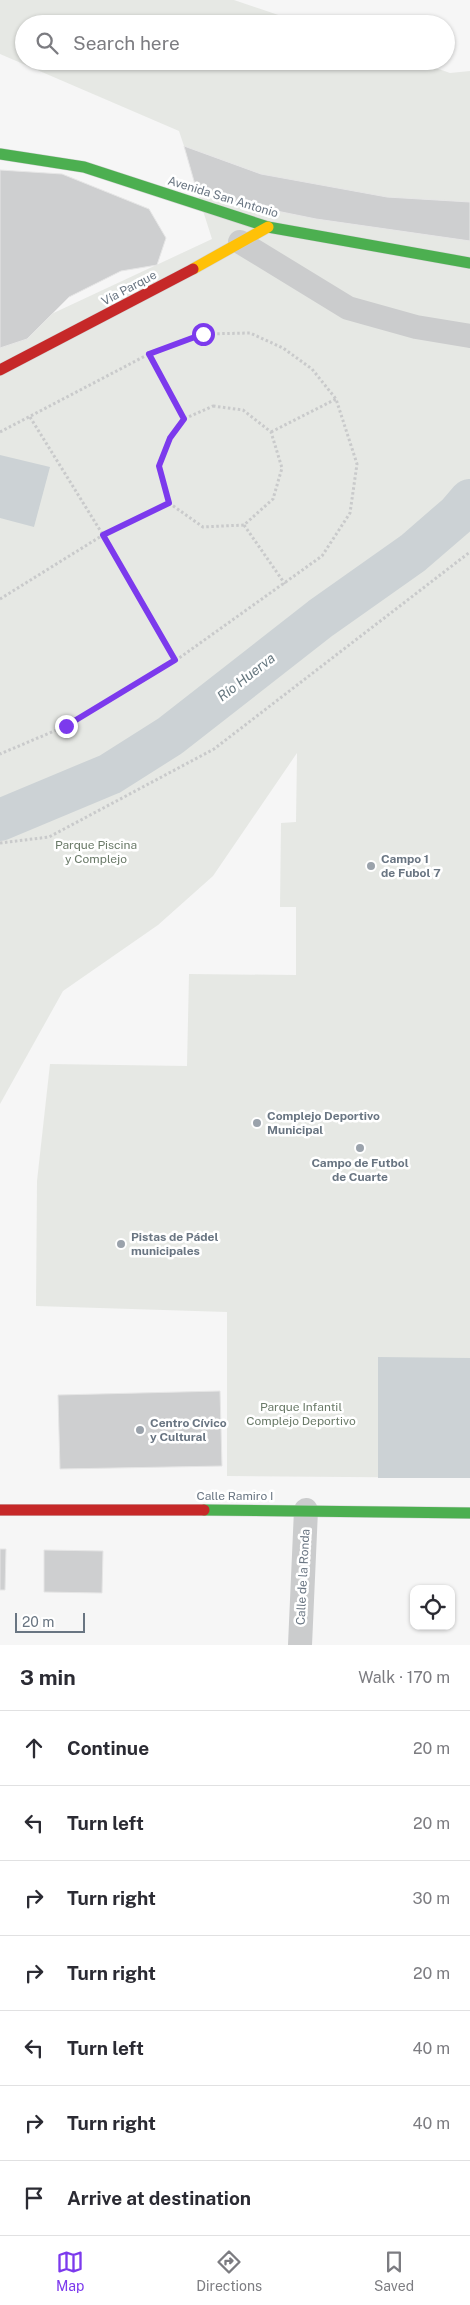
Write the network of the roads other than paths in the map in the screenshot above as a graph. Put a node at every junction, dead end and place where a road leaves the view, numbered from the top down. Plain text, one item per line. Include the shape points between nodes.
1 (0, 154) edge
2 (268, 227) junction
3 (240, 242) junction
4 (470, 263) edge
5 (470, 336) edge
6 (0, 370) edge
7 (0, 1510) edge
8 (306, 1510) junction
9 (470, 1512) edge
10 (300, 1645) edge

1 - 2 street, Avenida San Antonio via 84,167
2 - 3 street, Vía Parque
2 - 4 street, Avenida San Antonio
3 - 5 street via 348,308 416,327
3 - 6 street, Vía Parque via 146,295
7 - 8 street, Calle Ramiro I
8 - 9 street, Calle Ramiro I
8 - 10 street, Calle de la Ronda

